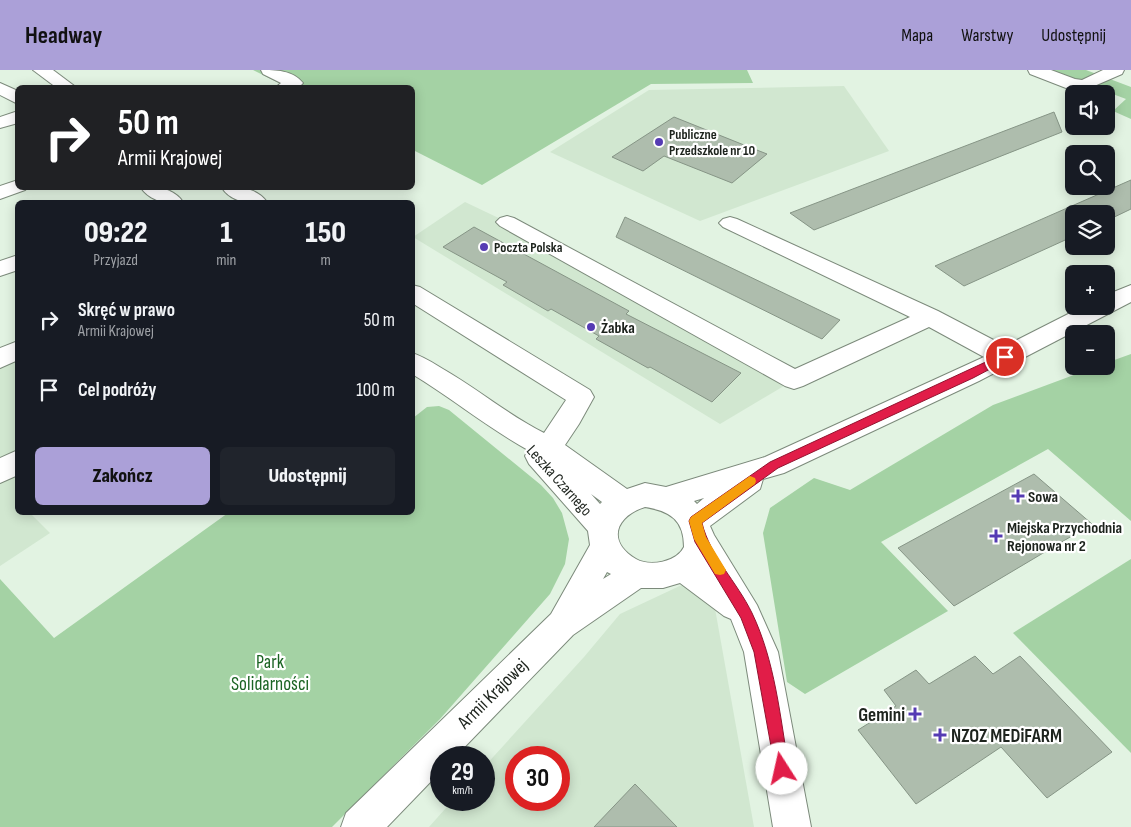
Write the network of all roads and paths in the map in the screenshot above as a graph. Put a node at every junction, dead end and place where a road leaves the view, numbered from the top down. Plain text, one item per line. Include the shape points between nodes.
1 (41, 70) edge
2 (269, 70) edge
3 (1036, 70) edge
4 (1116, 70) edge
5 (1131, 76) edge
6 (64, 85) edge
7 (288, 85) edge
8 (0, 88) edge
9 (15, 97) edge
10 (15, 117) edge
11 (0, 123) edge
12 (15, 187) edge
13 (236, 190) edge
14 (0, 193) edge
15 (253, 200) edge
16 (507, 222) dead end
17 (730, 224) dead end
18 (15, 263) edge
19 (0, 269) edge
20 (1131, 292) edge
21 (415, 294) edge
22 (1115, 300) edge
23 (1086, 315) edge
24 (930, 317) junction
25 (15, 352) edge
26 (1005, 357) junction
27 (0, 359) edge
28 (415, 364) edge
29 (518, 432) junction
30 (548, 448) junction
31 (15, 463) edge
32 (774, 465) junction
33 (0, 472) edge
34 (669, 498) junction
35 (622, 501) junction
36 (698, 530) junction
37 (604, 537) junction
38 (684, 567) junction
39 (638, 573) junction
40 (746, 615) junction
41 (562, 625) junction
42 (360, 827) edge
43 (792, 827) edge

1 - 6 street
2 - 7 street via 294,82
3 - 4 street via 1072,84 1085,85
4 - 5 street
8 - 9 street
10 - 11 street
12 - 14 street
13 - 15 street
16 - 24 street via 794,380
17 - 24 street
18 - 19 street
20 - 22 street
21 - 30 street via 581,397
23 - 26 street
24 - 26 street
25 - 27 street
26 - 32 street
28 - 29 street, Leszka Czarnego
29 - 30 street, Leszka Czarnego
29 - 37 street, Leszka Czarnego
30 - 35 street, Leszka Czarnego
31 - 33 street
32 - 34 street
32 - 36 street
34 - 35 street via 645,494
34 - 36 street via 689,512
35 - 37 street via 606,517
36 - 38 street via 698,549
36 - 40 street
37 - 39 street via 618,564
37 - 41 street, Armii Krajowej
38 - 39 street via 662,575
38 - 40 street
39 - 41 street, Armii Krajowej
40 - 43 street via 761,652
41 - 42 street, Armii Krajowej

